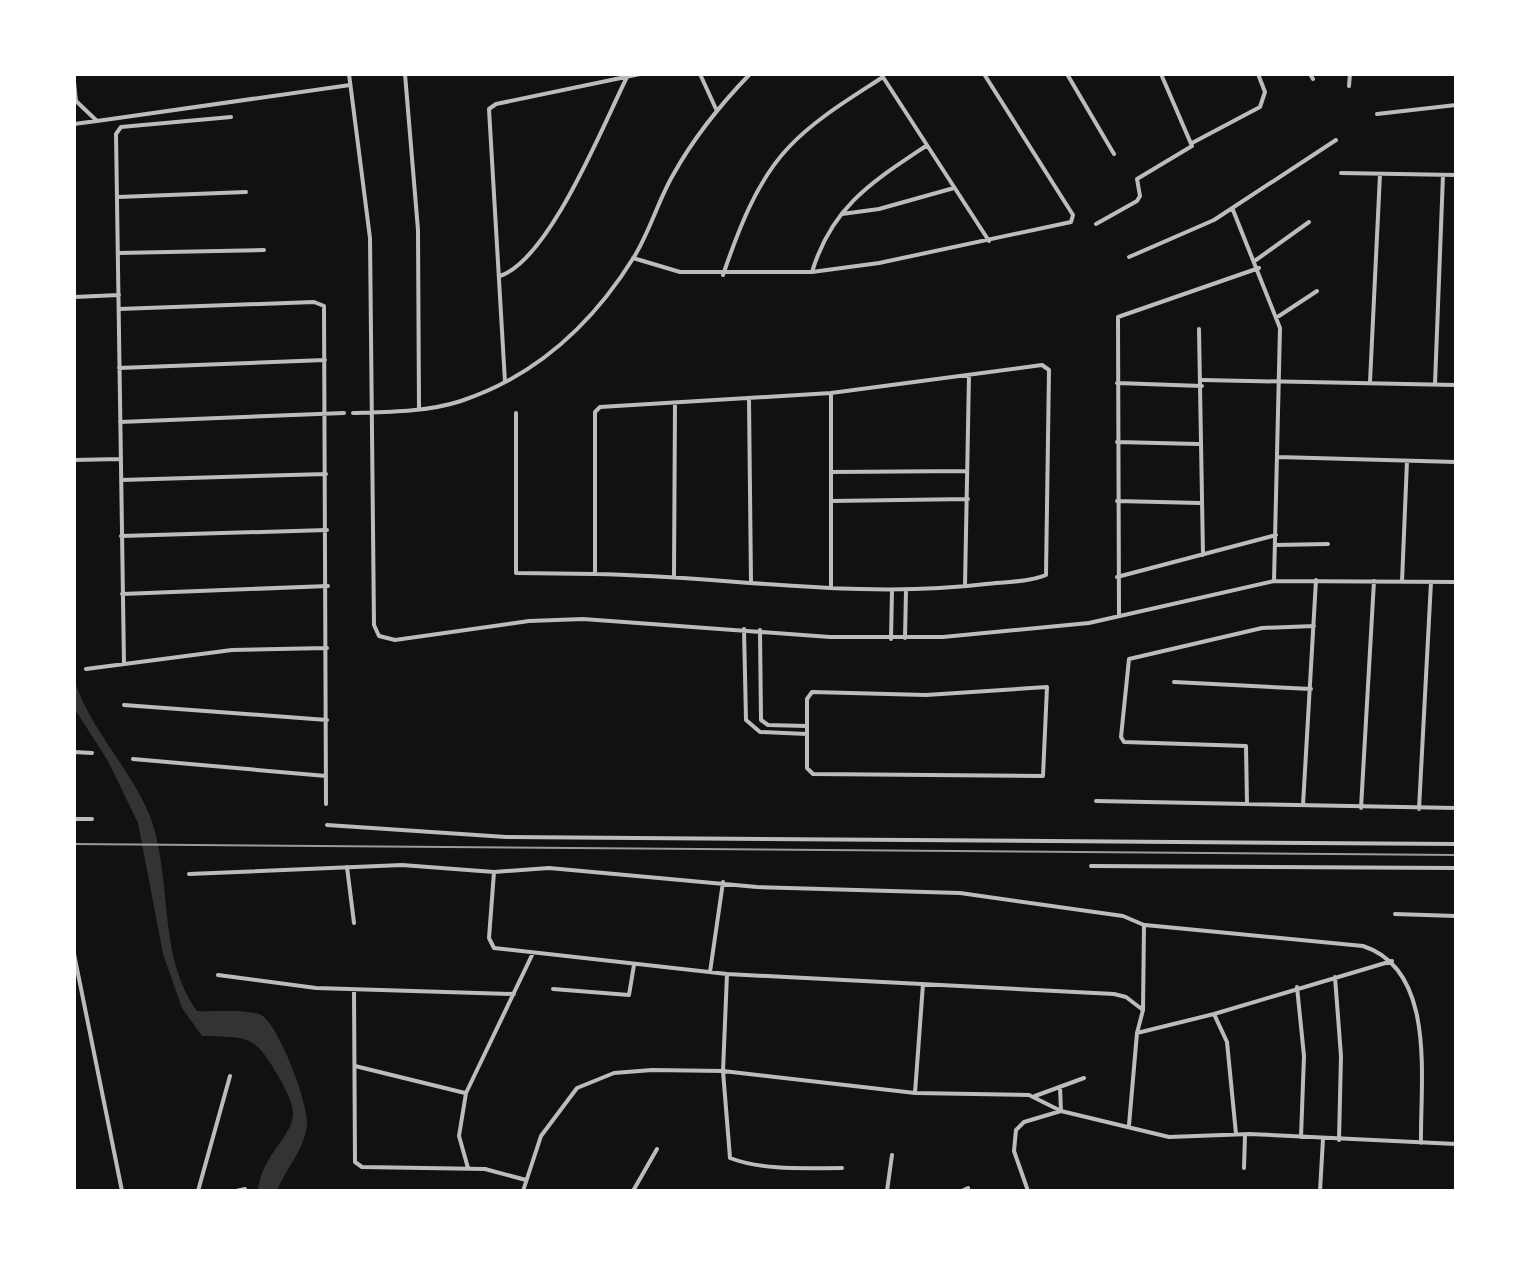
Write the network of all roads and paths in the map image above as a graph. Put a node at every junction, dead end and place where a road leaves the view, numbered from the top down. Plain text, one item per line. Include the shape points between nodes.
1 (349, 74) edge
2 (405, 74) edge
3 (640, 74) edge
4 (700, 74) edge
5 (750, 74) edge
6 (984, 74) edge
7 (1067, 74) edge
8 (1161, 74) edge
9 (1258, 74) edge
10 (1350, 74) edge
11 (882, 75) edge
12 (627, 77) junction
13 (74, 82) edge
14 (350, 85) junction
15 (1349, 86) dead end
16 (1456, 105) edge
17 (716, 109) junction
18 (1377, 114) dead end
19 (231, 117) dead end
20 (97, 121) junction
21 (74, 124) edge
22 (1336, 140) dead end
23 (1192, 143) junction
24 (926, 146) junction
25 (1114, 154) dead end
26 (1341, 173) dead end
27 (1380, 174) junction
28 (1443, 175) junction
29 (1456, 175) edge
30 (954, 188) junction
31 (246, 192) dead end
32 (118, 197) junction
33 (1233, 210) junction
34 (840, 215) junction
35 (1309, 222) dead end
36 (1096, 224) dead end
37 (989, 241) junction
38 (264, 250) dead end
39 (118, 253) junction
40 (1129, 257) dead end
41 (633, 258) junction
42 (1256, 260) junction
43 (1259, 268) junction
44 (812, 272) junction
45 (723, 275) junction
46 (500, 276) junction
47 (1317, 291) dead end
48 (119, 295) junction
49 (74, 297) edge
50 (119, 309) junction
51 (1279, 316) junction
52 (1199, 329) dead end
53 (325, 360) junction
54 (119, 368) junction
55 (969, 375) junction
56 (1280, 381) junction
57 (1370, 382) junction
58 (505, 383) junction
59 (1117, 383) junction
60 (1202, 383) junction
61 (1435, 384) junction
62 (1456, 385) edge
63 (831, 393) junction
64 (749, 399) junction
65 (675, 403) junction
66 (419, 409) junction
67 (373, 412) junction
68 (344, 413) dead end
69 (353, 413) dead end
70 (516, 413) dead end
71 (325, 414) junction
72 (120, 422) junction
73 (1117, 442) junction
74 (1199, 444) junction
75 (1278, 457) junction
76 (120, 459) junction
77 (74, 460) edge
78 (1407, 461) junction
79 (1456, 462) edge
80 (967, 471) junction
81 (831, 472) junction
82 (326, 474) junction
83 (121, 480) junction
84 (968, 499) junction
85 (831, 501) junction
86 (1117, 501) junction
87 (1200, 503) junction
88 (327, 530) junction
89 (1276, 535) junction
90 (121, 536) junction
91 (1328, 544) dead end
92 (1275, 545) junction
93 (1203, 555) junction
94 (595, 574) junction
95 (674, 576) junction
96 (1117, 577) junction
97 (1316, 580) junction
98 (1274, 581) junction
99 (1374, 581) junction
100 (751, 582) junction
101 (1402, 582) junction
102 (1431, 582) junction
103 (1456, 582) edge
104 (328, 586) junction
105 (965, 586) junction
106 (831, 588) junction
107 (892, 590) junction
108 (906, 590) junction
109 (122, 594) junction
110 (1119, 616) junction
111 (1314, 626) junction
112 (744, 629) junction
113 (760, 630) junction
114 (905, 638) junction
115 (891, 639) junction
116 (327, 648) junction
117 (124, 664) junction
118 (86, 669) dead end
119 (1174, 682) dead end
120 (1311, 689) junction
121 (124, 705) dead end
122 (327, 720) junction
123 (807, 726) junction
124 (807, 734) junction
125 (74, 752) edge
126 (92, 753) dead end
127 (133, 759) dead end
128 (326, 776) junction
129 (1096, 801) dead end
130 (326, 804) dead end
131 (1247, 804) junction
132 (1303, 806) junction
133 (1361, 808) junction
134 (1456, 808) edge
135 (1419, 809) junction
136 (74, 819) edge
137 (92, 819) dead end
138 (327, 825) dead end
139 (1456, 844) edge
140 (1091, 866) dead end
141 (347, 867) junction
142 (1456, 868) edge
143 (494, 872) junction
144 (189, 874) dead end
145 (723, 882) junction
146 (1395, 914) dead end
147 (1456, 916) edge
148 (354, 923) dead end
149 (1144, 925) junction
150 (533, 953) junction
151 (74, 954) edge
152 (1393, 961) junction
153 (634, 965) junction
154 (710, 972) junction
155 (727, 974) junction
156 (218, 975) dead end
157 (1335, 977) junction
158 (923, 984) junction
159 (1297, 987) junction
160 (553, 989) dead end
161 (354, 990) junction
162 (514, 994) junction
163 (1143, 1010) junction
164 (1214, 1014) junction
165 (1137, 1033) junction
166 (355, 1066) junction
167 (723, 1071) junction
168 (230, 1076) dead end
169 (1084, 1078) dead end
170 (1060, 1087) junction
171 (466, 1093) junction
172 (915, 1093) junction
173 (1035, 1096) junction
174 (1061, 1111) junction
175 (1129, 1125) junction
176 (1236, 1134) junction
177 (1245, 1134) junction
178 (1301, 1137) junction
179 (1323, 1139) junction
180 (1339, 1140) junction
181 (1421, 1143) junction
182 (1456, 1144) edge
183 (657, 1149) dead end
184 (892, 1155) dead end
185 (468, 1168) junction
186 (842, 1168) dead end
187 (1244, 1168) dead end
188 (526, 1180) junction
189 (968, 1188) dead end
190 (245, 1189) dead end
191 (122, 1191) edge
192 (198, 1191) edge
193 (236, 1191) edge
194 (523, 1191) edge
195 (633, 1191) edge
196 (887, 1191) edge
197 (962, 1191) edge
198 (1028, 1191) edge
199 (1320, 1191) edge

1 - 14 street
2 - 66 street via 418,230
3 - 12 street
4 - 17 street
5 - 17 street
6 - 37 street via 1073,215 1071,222
7 - 25 street
8 - 23 street
9 - 23 street via 1265,92 1260,107
10 - 15 street
11 - 24 street
11 - 45 street via 787,148 761,186
12 - 46 street via 563,206 533,250
12 - 46 street via 489,109
13 - 20 street via 76,101
14 - 20 street
14 - 67 street via 370,238
16 - 18 street
17 - 41 street via 672,176
19 - 32 street via 121,127 116,134
20 - 21 street
22 - 33 street
23 - 36 street via 1137,179 1137,201
24 - 30 street
24 - 34 street via 865,187
26 - 27 street
27 - 28 street
27 - 57 street
28 - 29 street
28 - 61 street
30 - 34 street
30 - 37 street
31 - 32 street
32 - 39 street
33 - 40 street
33 - 42 street
34 - 44 street via 821,244
35 - 42 street
37 - 44 street
38 - 39 street
39 - 48 street
41 - 45 street via 680,272
41 - 58 street via 573,335
42 - 43 street
43 - 51 street
43 - 59 street via 1118,317
44 - 45 street
46 - 58 street
47 - 51 street
48 - 49 street
48 - 50 street
50 - 53 street via 320,302
50 - 54 street
51 - 56 street
52 - 60 street
53 - 54 street
53 - 71 street
54 - 72 street
55 - 63 street
55 - 80 street
55 - 105 street via 1042,365 1049,370 1049,527 1046,575
56 - 57 street
56 - 60 street
56 - 75 street
57 - 61 street
58 - 66 street via 459,402
59 - 60 street
59 - 73 street
60 - 74 street
61 - 62 street
63 - 64 street
63 - 81 street
64 - 65 street
64 - 100 street
65 - 94 street via 596,409
65 - 95 street
66 - 67 street
67 - 69 street
67 - 112 street via 374,625 379,636 395,640 529,621 583,619
68 - 71 street
70 - 94 street via 516,573
71 - 72 street
71 - 82 street
72 - 76 street
73 - 74 street
73 - 86 street
74 - 87 street
75 - 78 street
75 - 89 street
76 - 77 street
76 - 83 street
78 - 79 street
78 - 101 street
80 - 81 street
80 - 84 street
81 - 85 street
82 - 83 street
82 - 88 street
83 - 90 street
84 - 85 street
84 - 105 street
85 - 106 street
86 - 87 street
86 - 96 street
87 - 93 street
88 - 90 street
88 - 104 street
89 - 92 street
89 - 93 street
90 - 109 street
91 - 92 street
92 - 98 street
93 - 96 street
94 - 95 street
95 - 100 street
96 - 110 street
97 - 98 street
97 - 99 street
97 - 111 street
98 - 110 street
99 - 101 street
99 - 133 street
100 - 106 street
101 - 102 street
102 - 103 street
102 - 135 street
104 - 109 street
104 - 116 street
105 - 108 street
106 - 107 street
107 - 108 street
107 - 115 street
108 - 114 street
109 - 117 street
110 - 114 street via 1059,628
111 - 120 street
111 - 131 street via 1253,630 1129,659 1124,742 1246,746
112 - 113 street
112 - 124 street via 746,720 760,732
113 - 115 street
113 - 123 street via 761,720
114 - 115 street
116 - 117 street via 232,650
116 - 122 street
117 - 118 street
119 - 120 street
120 - 132 street
121 - 122 street
122 - 128 street
123 - 124 street
123 - 124 street via 812,692 926,695 1047,687 1043,776 813,774 807,768
125 - 126 street
127 - 128 street
128 - 130 street
129 - 131 street
131 - 132 street
132 - 133 street
133 - 135 street
134 - 135 street
136 - 137 street
138 - 139 street via 506,837
140 - 142 street
141 - 143 street
141 - 144 street
141 - 148 street
143 - 145 street via 549,868
143 - 150 street via 491,945
145 - 149 street via 960,893 1123,916
145 - 154 street
146 - 147 street
149 - 152 street via 1363,946
149 - 163 street
150 - 153 street
150 - 162 street
151 - 191 street
152 - 157 street
152 - 181 street via 1418,1011
153 - 154 street
153 - 160 street via 629,995
154 - 155 street
155 - 158 street
155 - 167 street
156 - 161 street
157 - 159 street
157 - 180 street via 1341,1045
158 - 163 street via 1114,994
158 - 172 street
159 - 164 street
159 - 178 street via 1304,1056
161 - 162 street
161 - 166 street
162 - 171 street
163 - 165 street
164 - 165 street
164 - 176 street via 1227,1042
165 - 175 street
166 - 171 street
166 - 185 street via 355,1162 362,1167
167 - 172 street
167 - 186 street via 730,1158
167 - 188 street via 614,1073 577,1088 541,1136
168 - 192 street
169 - 170 street
170 - 173 street
170 - 174 street
171 - 185 street via 459,1136
172 - 173 street
173 - 174 street
174 - 175 street
174 - 198 street via 1024,1122 1016,1130 1014,1151
175 - 176 street via 1169,1137
176 - 177 street
177 - 178 street
177 - 187 street
178 - 179 street
179 - 180 street
179 - 199 street
180 - 181 street
181 - 182 street
183 - 195 street
184 - 196 street
185 - 188 street
188 - 194 street
189 - 197 street
190 - 193 street

